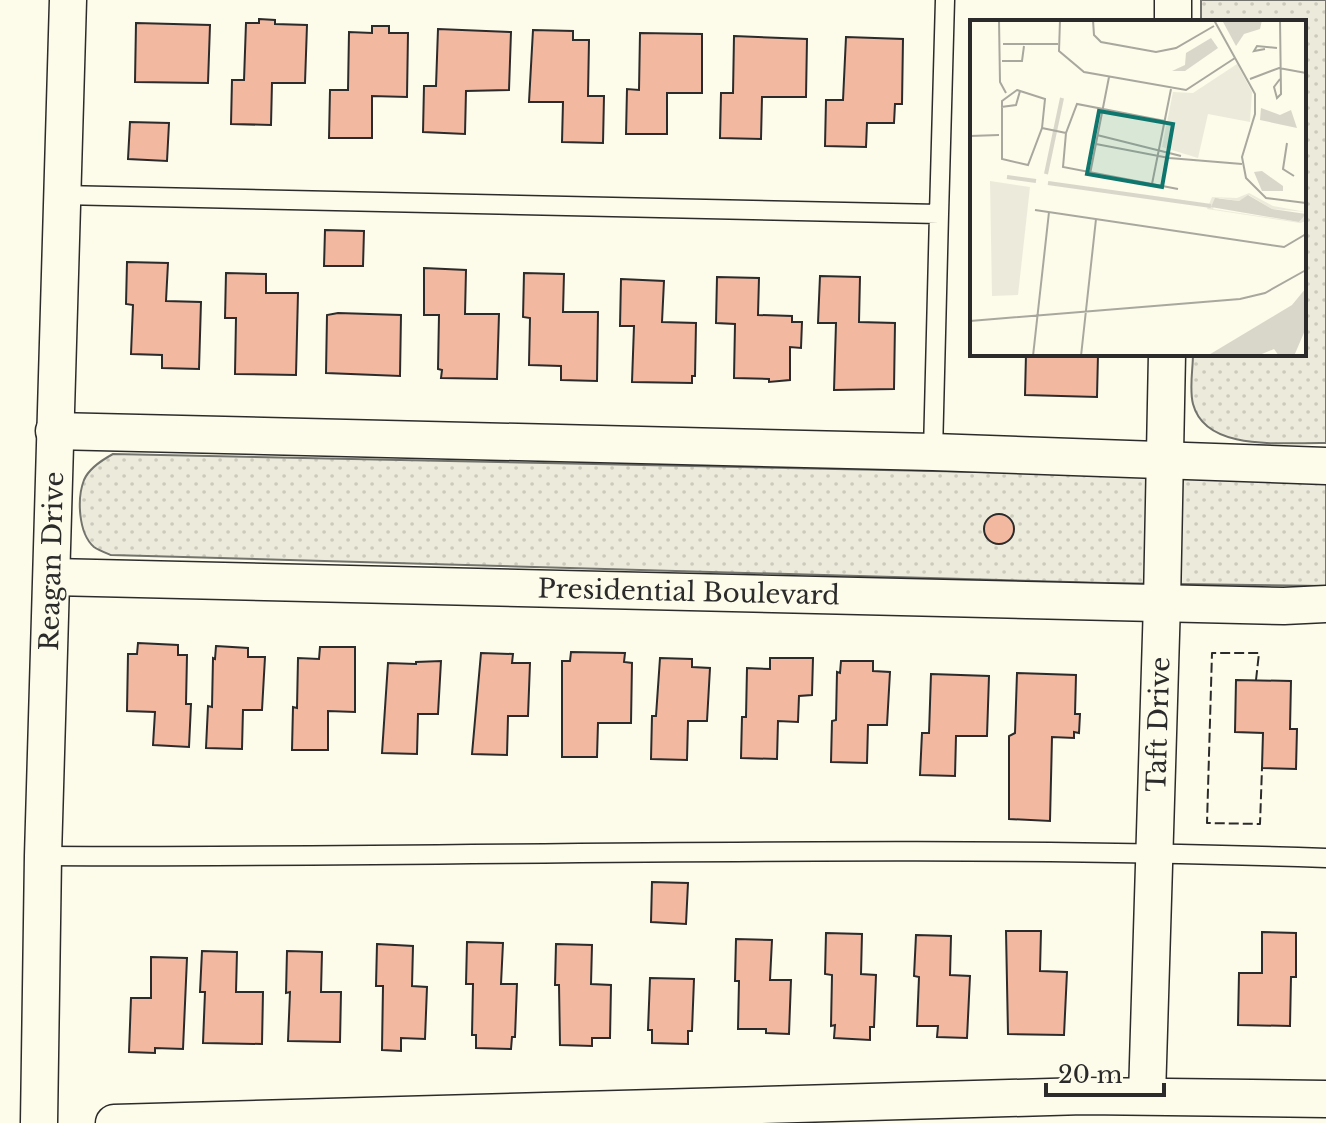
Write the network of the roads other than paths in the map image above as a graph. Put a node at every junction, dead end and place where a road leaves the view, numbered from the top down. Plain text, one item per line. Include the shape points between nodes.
1 (68, 0) edge
2 (945, 0) edge
3 (61, 195) junction
4 (939, 214) junction
5 (1167, 356) edge
6 (54, 431) junction
7 (933, 452) junction
8 (1165, 459) junction
9 (1326, 466) edge
10 (53, 577) junction
11 (1162, 602) junction
12 (1326, 604) edge
13 (1154, 854) junction
14 (43, 856) junction
15 (1326, 858) edge
16 (1147, 1096) junction
17 (1326, 1099) edge
18 (39, 1123) edge
19 (114, 1123) edge

1 - 3 street, Reagan Drive
2 - 4 lane
3 - 4 lane
3 - 6 street, Reagan Drive
4 - 7 lane
5 - 8 street, Taft Drive
6 - 7 street
6 - 10 street, Reagan Drive
7 - 8 street
8 - 9 street
8 - 11 street, Taft Drive
10 - 11 street, Presidential Boulevard
10 - 14 street, Reagan Drive
11 - 12 street, Presidential Boulevard
11 - 13 street, Taft Drive
13 - 14 lane
13 - 15 lane
13 - 16 street, Taft Drive
14 - 18 street, Reagan Drive
16 - 17 street
16 - 19 street

